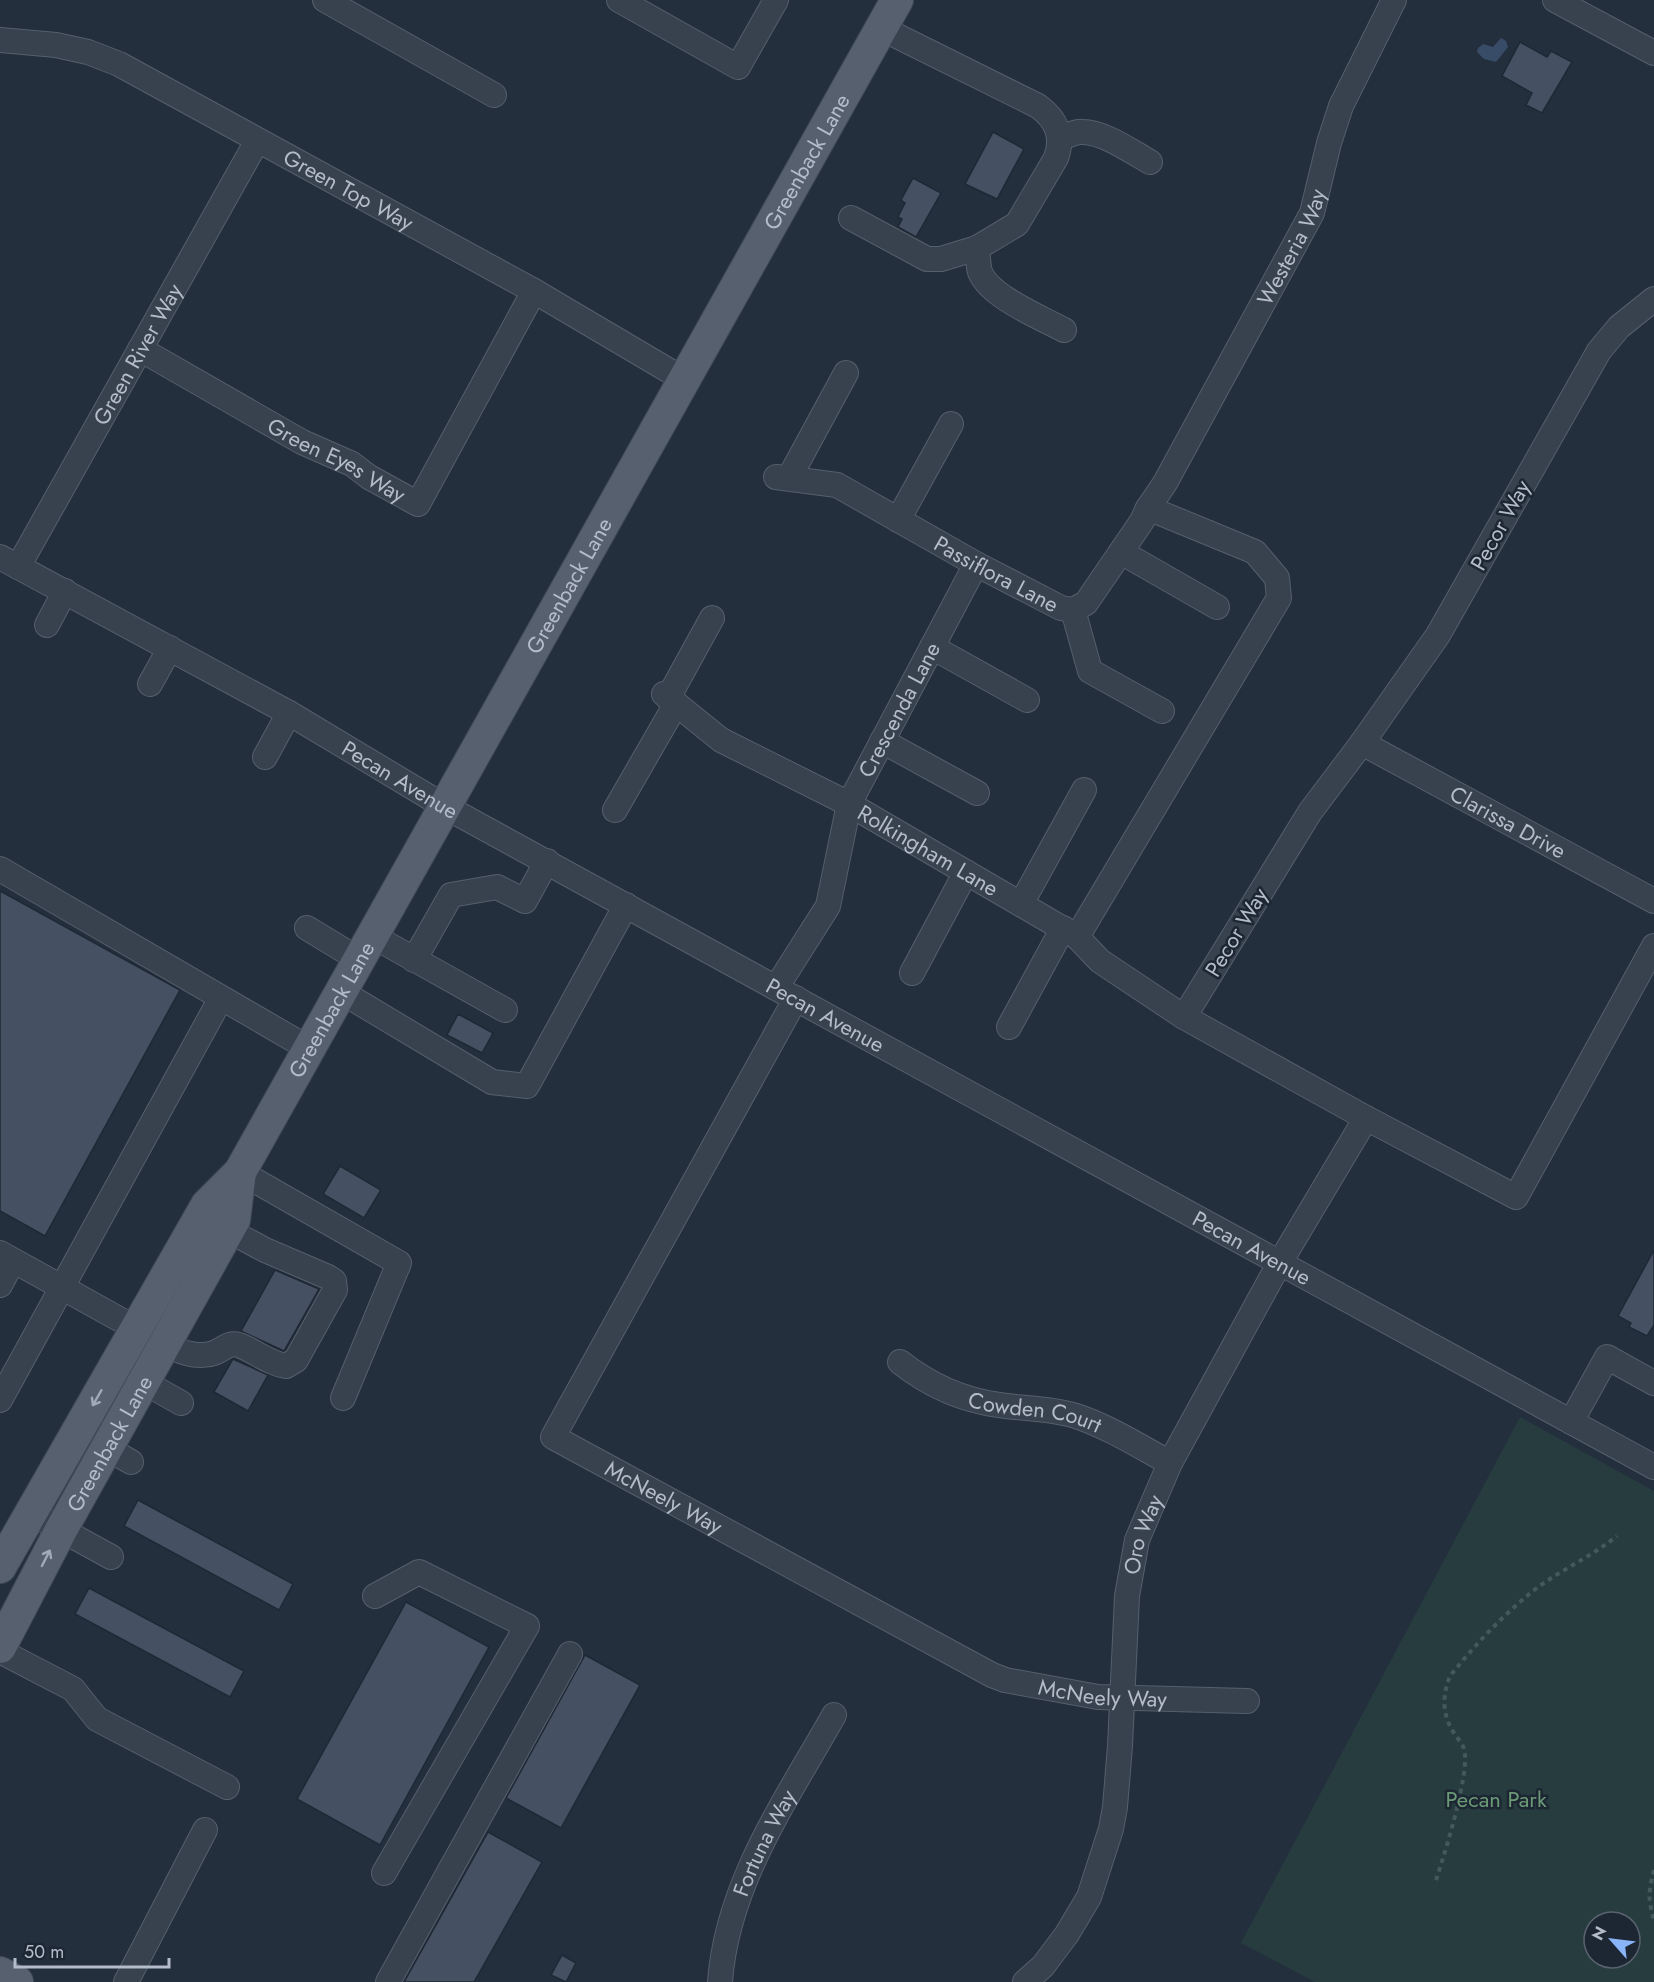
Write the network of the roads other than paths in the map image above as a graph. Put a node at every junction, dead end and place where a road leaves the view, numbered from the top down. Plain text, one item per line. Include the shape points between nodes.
1 (325, 0) edge
2 (620, 0) edge
3 (776, 0) edge
4 (897, 0) edge
5 (1394, 0) edge
6 (1555, 0) edge
7 (881, 28) junction
8 (0, 40) edge
9 (1654, 54) edge
10 (494, 95) dead end
11 (1060, 139) junction
12 (257, 141) junction
13 (1150, 162) dead end
14 (851, 218) dead end
15 (977, 248) junction
16 (534, 291) junction
17 (1654, 299) edge
18 (1064, 330) dead end
19 (140, 349) junction
20 (846, 373) dead end
21 (683, 380) junction
22 (951, 424) dead end
23 (1165, 483) joint
24 (1148, 508) junction
25 (898, 520) junction
26 (1121, 552) junction
27 (9, 562) edge
28 (976, 564) junction
29 (65, 591) junction
30 (1218, 607) dead end
31 (1073, 610) junction
32 (712, 618) dead end
33 (47, 625) dead end
34 (932, 647) junction
35 (170, 648) junction
36 (150, 684) dead end
37 (670, 699) junction
38 (1027, 700) dead end
39 (1162, 711) dead end
40 (289, 713) junction
41 (882, 741) junction
42 (1362, 744) junction
43 (265, 758) dead end
44 (1084, 790) dead end
45 (977, 793) dead end
46 (849, 804) junction
47 (444, 806) junction
48 (615, 810) dead end
49 (547, 861) junction
50 (0, 869) edge
51 (966, 872) junction
52 (1654, 902) edge
53 (1021, 904) junction
54 (626, 905) junction
55 (307, 928) dead end
56 (1070, 933) junction
57 (1654, 946) edge
58 (365, 947) junction
59 (414, 960) junction
60 (912, 973) dead end
61 (340, 991) junction
62 (786, 993) junction
63 (221, 998) junction
64 (505, 1010) dead end
65 (1184, 1017) junction
66 (1009, 1027) dead end
67 (308, 1048) junction
68 (1366, 1118) junction
69 (240, 1172) junction
70 (201, 1215) junction
71 (228, 1230) junction
72 (178, 1256) junction
73 (7, 1257) edge
74 (1280, 1264) junction
75 (0, 1285) edge
76 (62, 1288) junction
77 (137, 1329) junction
78 (165, 1345) junction
79 (900, 1362) dead end
80 (1654, 1383) edge
81 (139, 1391) junction
82 (343, 1398) dead end
83 (0, 1400) edge
84 (181, 1403) dead end
85 (1571, 1422) junction
86 (1170, 1463) junction
87 (1654, 1467) edge
88 (31, 1513) junction
89 (61, 1530) junction
90 (111, 1557) dead end
91 (5, 1559) edge
92 (375, 1596) dead end
93 (0, 1605) edge
94 (0, 1649) edge
95 (570, 1654) dead end
96 (1123, 1696) junction
97 (1247, 1701) dead end
98 (834, 1715) dead end
99 (227, 1787) dead end
100 (205, 1830) dead end
101 (384, 1873) dead end
102 (0, 1973) edge
103 (17, 1982) edge
104 (126, 1982) edge
105 (388, 1982) edge
106 (720, 1982) edge
107 (1025, 1982) edge

1 - 10 street
2 - 3 street via 738,67
4 - 7 main road, Greenback Lane
5 - 23 street, Westeria Way via 1341,106 1312,213
6 - 9 street
7 - 11 street via 1038,106 1054,121
7 - 21 main road, Greenback Lane
8 - 12 street, Green Top Way via 56,45 119,64
11 - 13 street via 1074,133 1089,133
11 - 15 street via 1056,158 1017,224
12 - 16 street, Green Top Way
12 - 19 street, Green River Way
14 - 15 street via 927,259 941,259
15 - 18 street via 980,271 991,287
16 - 19 street, Green Eyes Way via 418,504
16 - 21 street, Green Top Way
17 - 42 street, Pecor Way via 1619,327 1599,351 1438,635
19 - 27 street, Green River Way
20 - 25 street, Passiflora Lane via 782,478 837,485
21 - 47 main road, Greenback Lane
22 - 25 street
23 - 24 street, Passiflora Lane
24 - 26 street, Passiflora Lane
24 - 56 street via 1255,552 1277,578 1279,598
25 - 28 street, Passiflora Lane
26 - 30 street
26 - 31 street, Passiflora Lane via 1091,597
27 - 29 street, Pecan Avenue
28 - 31 street, Passiflora Lane via 1060,608
28 - 34 street, Crescenda Lane
29 - 33 street
29 - 35 street, Pecan Avenue
31 - 39 street via 1090,671
32 - 37 street
34 - 38 street
34 - 41 street, Crescenda Lane
35 - 36 street
35 - 40 street, Pecan Avenue
37 - 46 street, Rolkingham Lane via 721,740
37 - 48 street
40 - 43 street
40 - 47 street, Pecan Avenue
41 - 45 street
41 - 46 street, Crescenda Lane
42 - 52 street, Clarissa Drive
42 - 65 street, Pecor Way via 1310,812
44 - 53 street
46 - 51 street, Rolkingham Lane
46 - 62 street, Crescenda Lane via 828,906
47 - 49 street, Pecan Avenue
47 - 58 main road, Greenback Lane
49 - 54 street, Pecan Avenue
49 - 59 street via 525,901 497,887 451,894
50 - 63 street
51 - 53 street, Rolkingham Lane
51 - 60 street
53 - 56 street, Rolkingham Lane
54 - 61 street via 527,1086 492,1082
54 - 62 street, Pecan Avenue
55 - 58 street
56 - 65 street, Rolkingham Lane via 1100,961
56 - 66 street
57 - 68 street via 1516,1197
58 - 59 street
58 - 61 main road, Greenback Lane
59 - 64 street
61 - 67 main road, Greenback Lane
62 - 74 street, Pecan Avenue
62 - 96 street, McNeely Way via 553,1437 992,1675 1019,1684 1098,1697
63 - 67 street
63 - 76 street
65 - 68 street
67 - 69 main road, Greenback Lane
68 - 74 street, Oro Way
69 - 70 main road, Greenback Lane
69 - 71 main road, Greenback Lane via 234,1220
69 - 82 street via 399,1263
70 - 71 street
70 - 72 main road, Greenback Lane
71 - 78 main road, Greenback Lane
71 - 78 street via 328,1277 334,1281 332,1298 296,1360 286,1366 238,1345 226,1345 201,1356
72 - 77 main road, Greenback Lane
72 - 78 main road via 184,1275 163,1317
73 - 75 street
73 - 76 street
74 - 85 street, Pecan Avenue
74 - 86 street, Oro Way
76 - 77 street
76 - 83 street
77 - 81 main road via 140,1347 130,1378
77 -> 88 main road, Greenback Lane
78 - 81 main road, Greenback Lane
79 - 86 street, Cowden Court via 916,1375 959,1396 987,1404 1074,1416
80 - 85 street via 1607,1357
81 - 84 street
81 - 89 main road, Greenback Lane via 119,1455
85 - 87 street, Pecan Avenue
86 - 96 street, Oro Way via 1137,1540 1130,1573
88 - 89 street
88 - 91 main road, Greenback Lane
89 - 90 street
94 -> 89 main road, Greenback Lane
91 - 93 main road via 19,1572
92 - 101 street via 419,1572 527,1626
94 - 99 street via 73,1689 97,1719
95 - 105 street
96 - 97 street, McNeely Way
96 - 107 street, Oro Way via 1115,1807 1089,1896 1067,1934 1043,1966
98 - 106 street, Fortuna Way via 756,1855 735,1904
100 - 104 street
102 - 103 main road

